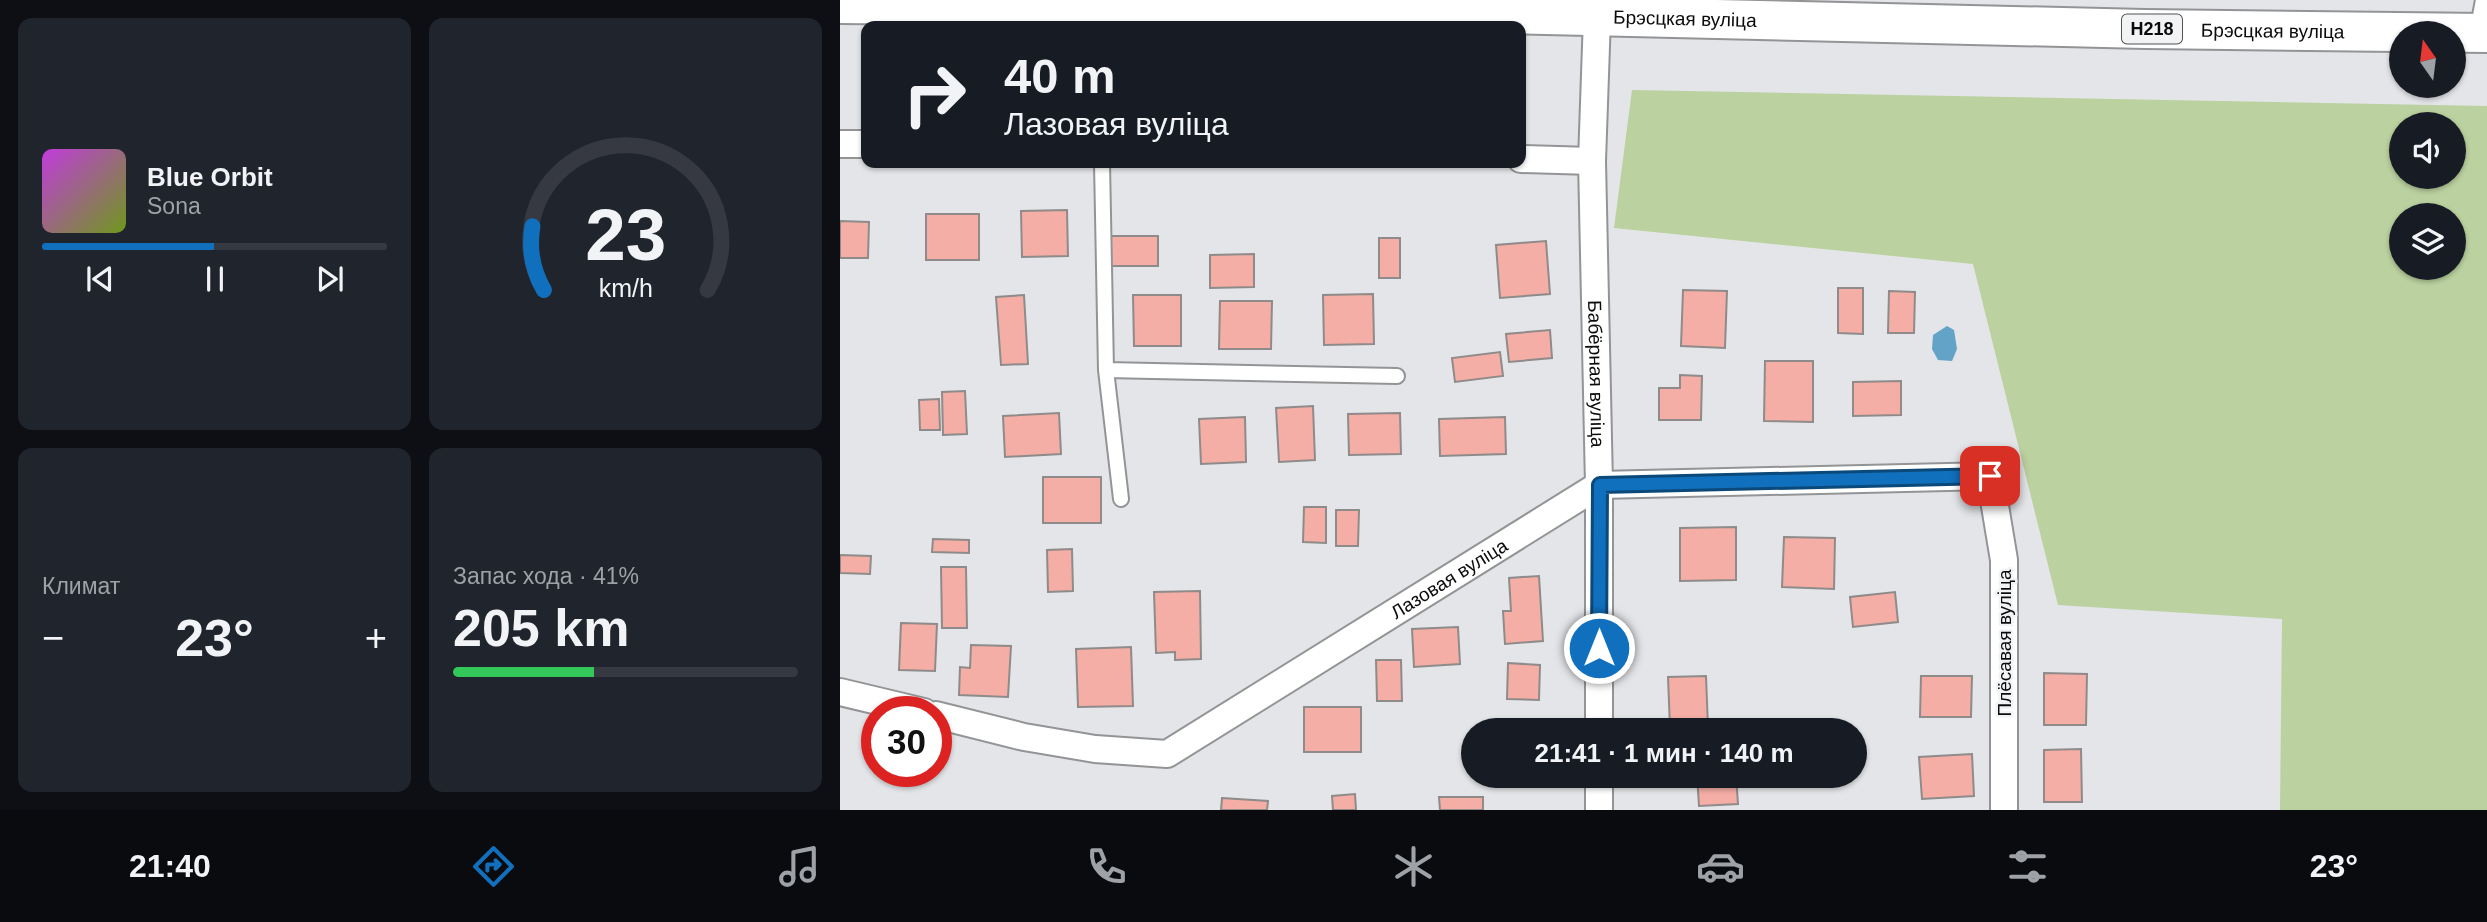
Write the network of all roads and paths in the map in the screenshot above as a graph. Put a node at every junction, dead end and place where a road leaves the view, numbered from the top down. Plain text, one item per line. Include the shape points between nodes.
1 (840, 4) edge
2 (980, 7) edge
3 (1597, 17) junction
4 (2482, 22) edge
5 (840, 144) edge
6 (861, 144) edge
7 (1526, 159) edge
8 (1592, 161) junction
9 (1102, 168) edge
10 (1106, 370) junction
11 (1397, 376) dead end
12 (1600, 485) junction
13 (1121, 499) dead end
14 (840, 692) edge
15 (861, 697) edge
16 (1599, 718) edge
17 (952, 719) edge
18 (1599, 788) edge
19 (1599, 810) edge
20 (2004, 810) edge

1 - 2 main road, Брэсцкая вуліца / Н218
2 - 3 main road, Брэсцкая вуліца / Н218
3 - 4 main road, Брэсцкая вуліца / Н218 via 2145,29
3 - 8 street, Бабёрная вуліца
5 - 6 street
7 - 8 street
8 - 12 street, Бабёрная вуліца
9 - 10 lane
10 - 11 lane
10 - 13 lane
12 - 16 street, Бабёрная вуліца
12 - 17 street, Лазовая вуліца via 1167,754 1071,745
12 - 20 street, Плёсавая вуліца via 1990,476 2004,560
14 - 15 street
18 - 19 street

